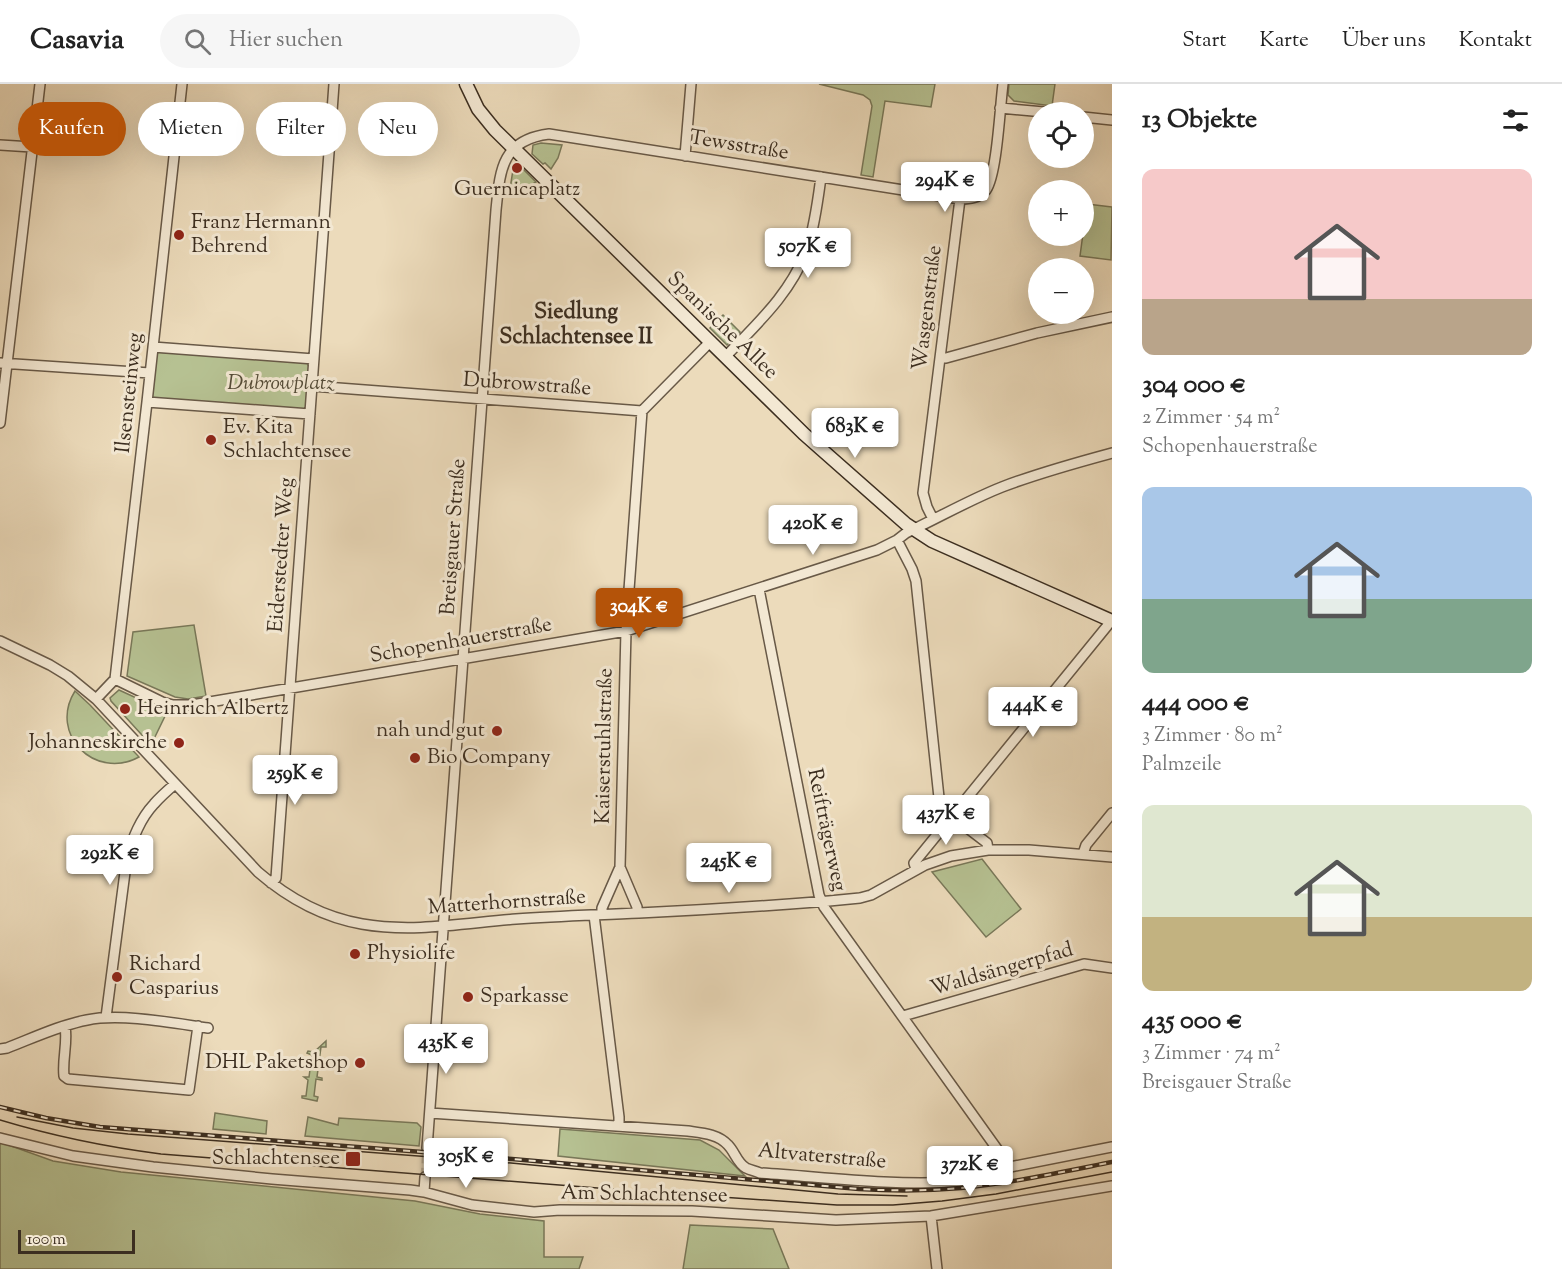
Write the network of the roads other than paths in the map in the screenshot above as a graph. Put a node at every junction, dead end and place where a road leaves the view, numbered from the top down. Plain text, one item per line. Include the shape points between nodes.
1 (40, 84) edge
2 (182, 84) edge
3 (334, 84) edge
4 (466, 84) edge
5 (691, 84) edge
6 (1003, 84) edge
7 (38, 102) edge
8 (1000, 108) junction
9 (1028, 111) edge
10 (1094, 118) edge
11 (1112, 120) edge
12 (0, 145) edge
13 (18, 146) edge
14 (515, 149) junction
15 (31, 156) edge
16 (685, 156) junction
17 (821, 177) junction
18 (960, 199) junction
19 (1112, 316) edge
20 (711, 341) junction
21 (153, 347) junction
22 (726, 356) junction
23 (940, 358) junction
24 (314, 359) junction
25 (4, 363) edge
26 (150, 373) junction
27 (312, 386) junction
28 (482, 400) junction
29 (147, 402) junction
30 (642, 411) junction
31 (310, 414) junction
32 (0, 423) edge
33 (1112, 453) edge
34 (933, 519) junction
35 (914, 529) junction
36 (897, 540) junction
37 (759, 589) junction
38 (1112, 621) edge
39 (626, 631) junction
40 (0, 641) edge
41 (464, 659) junction
42 (115, 678) junction
43 (290, 689) junction
44 (96, 699) junction
45 (175, 784) junction
46 (1112, 813) edge
47 (952, 816) junction
48 (988, 850) junction
49 (1083, 854) junction
50 (1112, 857) edge
51 (620, 867) junction
52 (916, 869) junction
53 (271, 883) junction
54 (822, 902) junction
55 (637, 913) junction
56 (598, 914) junction
57 (444, 926) junction
58 (1112, 968) edge
59 (903, 1016) junction
60 (106, 1017) junction
61 (65, 1026) junction
62 (0, 1049) edge
63 (430, 1113) junction
64 (619, 1126) junction
65 (0, 1138) edge
66 (1112, 1147) edge
67 (427, 1148) tunnel mouth
68 (1010, 1167) junction
69 (425, 1177) tunnel mouth
70 (1112, 1186) edge
71 (424, 1192) junction
72 (931, 1216) junction
73 (937, 1269) edge

1 - 7 street
2 - 21 street, Ilsensteinweg
3 - 24 street, Eiderstedter Weg
4 - 14 main road, Spanische Allee via 486,119
5 - 16 street
6 - 8 street
8 - 9 street
8 - 18 street via 990,181 977,196
10 - 11 street
12 - 13 street
14 - 16 street, Tewsstraße via 530,138 549,134
14 - 20 main road, Spanische Allee
14 - 28 street, Breisgauer Straße via 499,177
15 - 25 street
16 - 17 street, Tewsstraße
17 - 18 street, Tewsstraße
17 - 22 street via 808,246 792,280 772,308
18 - 23 street, Wasgenstraße
19 - 23 street
20 - 22 main road, Spanische Allee
20 - 30 street
21 - 24 street
21 - 26 street, Ilsensteinweg
22 - 35 main road, Spanische Allee via 804,434
23 - 34 street, Wasgenstraße via 923,493
24 - 27 street, Eiderstedter Weg
25 - 26 street
25 - 32 street
26 - 29 street, Ilsensteinweg
27 - 28 street, Dubrowstraße
27 - 31 street, Eiderstedter Weg
28 - 30 street, Dubrowstraße
28 - 41 street, Breisgauer Straße
29 - 31 street
29 - 42 street, Ilsensteinweg
30 - 39 street, Kaiserstuhlstraße
31 - 43 street, Eiderstedter Weg
33 - 34 street, Schopenhauerstraße via 1001,487
34 - 35 street, Schopenhauerstraße
35 - 36 street, Schopenhauerstraße
35 - 38 main road, Spanische Allee via 943,546
36 - 37 street, Schopenhauerstraße
36 - 47 street via 916,581 940,807
37 - 39 street, Schopenhauerstraße
37 - 54 street, Reifträgerweg
38 - 47 street
39 - 41 street, Schopenhauerstraße
39 - 51 street, Kaiserstuhlstraße
40 - 44 street, Matterhornstraße via 50,664
41 - 43 street, Schopenhauerstraße
41 - 57 street, Breisgauer Straße
42 - 43 street, Schopenhauerstraße via 173,705
42 - 44 street
43 - 53 street, Eiderstedter Weg via 276,878
44 - 45 street, Matterhornstraße
45 - 53 street, Matterhornstraße
45 - 60 street via 153,804 127,857
46 - 49 street
47 - 48 street via 987,843
47 - 52 street via 914,864
48 - 49 street, Matterhornstraße
48 - 52 street, Matterhornstraße via 951,856
49 - 50 street, Matterhornstraße
51 - 55 street, Kaiserstuhlstraße
51 - 56 street, Kaiserstuhlstraße
52 - 54 street, Matterhornstraße via 871,895
53 - 57 street, Matterhornstraße via 311,908 342,920 398,928
54 - 55 street, Matterhornstraße
54 - 59 street, Reifträgerweg
55 - 56 street, Matterhornstraße
56 - 57 street, Matterhornstraße
56 - 64 street, Kaiserstuhlstraße
57 - 63 street, Breisgauer Straße
58 - 59 street, Waldsängerpfad via 1084,964
59 - 68 street, Reifträgerweg
60 - 61 street
60 - 61 street via 203,1027 189,1090 68,1079 63,1068
61 - 62 street
63 - 64 street, Altvaterstraße
63 - 67 street, Breisgauer Straße
64 - 68 street, Altvaterstraße via 710,1135 728,1145 740,1164 760,1173 868,1181 955,1182 1002,1176
65 - 71 street, Am Schlachtensee via 73,1156 153,1167
66 - 68 street, Altvaterstraße
69 - 71 street
70 - 72 street, Am Schlachtensee
71 - 72 street, Am Schlachtensee via 472,1205 534,1212 692,1211 836,1220
72 - 73 street

